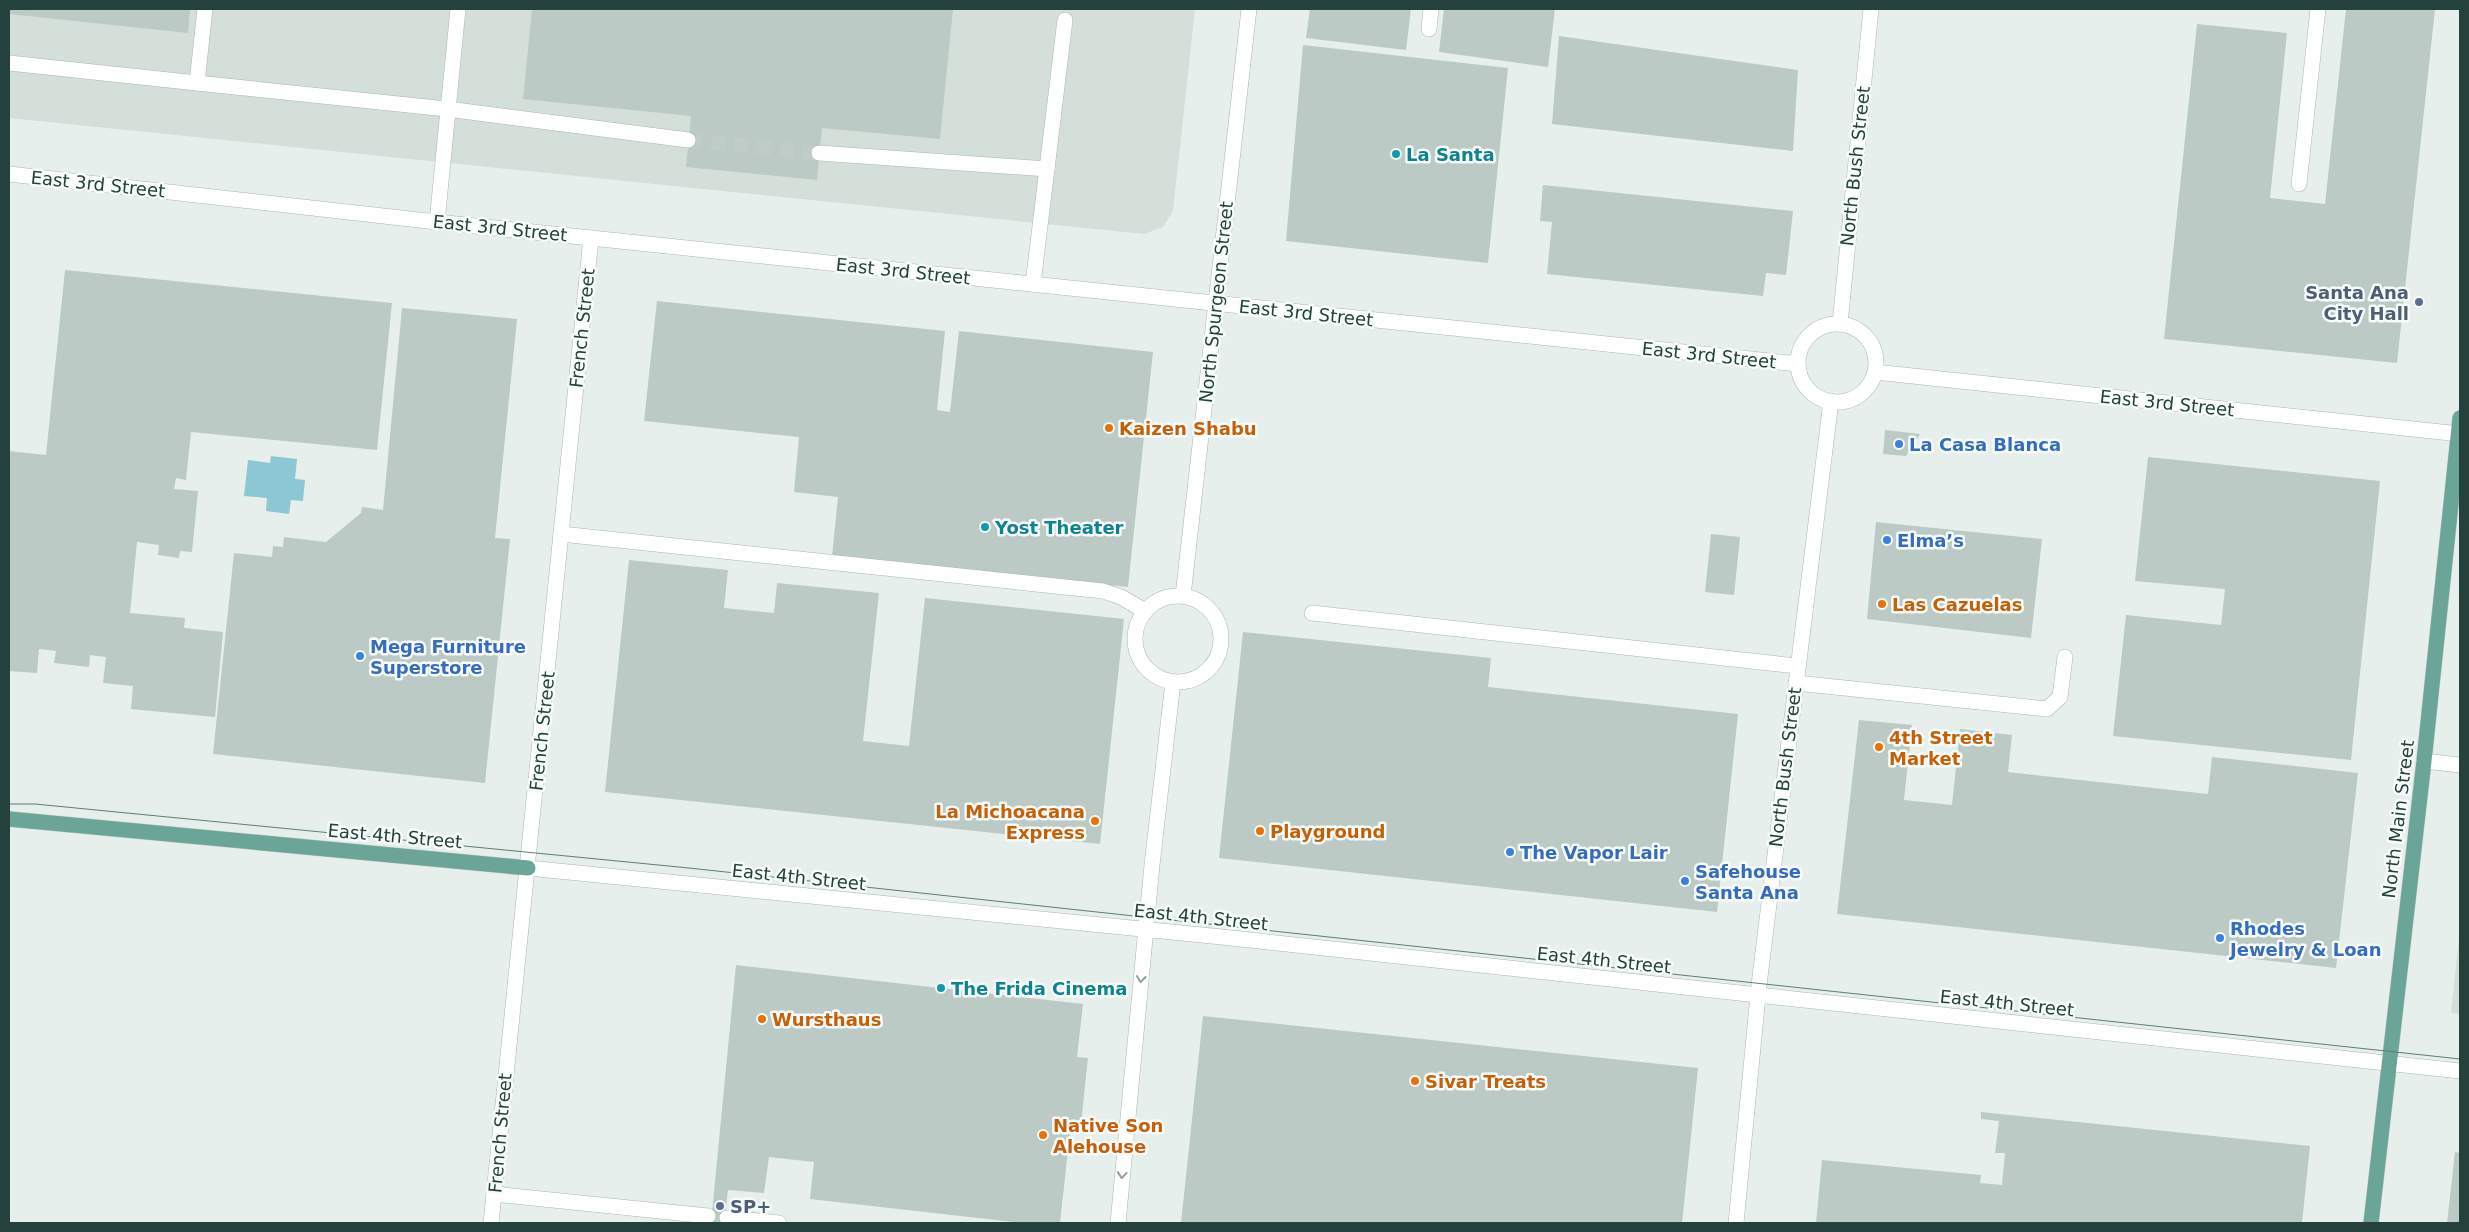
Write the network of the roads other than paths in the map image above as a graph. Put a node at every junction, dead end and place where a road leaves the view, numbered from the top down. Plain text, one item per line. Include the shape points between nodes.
1 (205, 9) edge
2 (458, 9) edge
3 (1249, 9) edge
4 (1432, 9) edge
5 (1871, 9) edge
6 (2318, 9) edge
7 (1065, 20) dead end
8 (1429, 29) dead end
9 (9, 63) edge
10 (197, 82) junction
11 (447, 109) junction
12 (688, 140) tunnel mouth
13 (819, 153) tunnel mouth
14 (1047, 169) junction
15 (9, 174) edge
16 (2299, 184) dead end
17 (437, 222) junction
18 (591, 238) junction
19 (1033, 284) junction
20 (1216, 304) junction
21 (1840, 324) junction
22 (1798, 364) junction
23 (1875, 372) junction
24 (1831, 401) junction
25 (2460, 418) edge
26 (2459, 434) edge
27 (562, 534) junction
28 (1183, 596) junction
29 (1145, 611) junction
30 (1312, 613) dead end
31 (2065, 656) dead end
32 (1798, 666) junction
33 (1173, 682) junction
34 (1796, 683) junction
35 (2424, 762) junction
36 (2460, 765) edge
37 (9, 819) edge
38 (528, 868) junction
39 (1146, 930) junction
40 (1757, 995) junction
41 (2389, 1063) junction
42 (2460, 1072) edge
43 (494, 1194) junction
44 (708, 1216) dead end
45 (727, 1218) dead end
46 (491, 1223) edge
47 (779, 1223) edge
48 (1118, 1223) edge
49 (1736, 1223) edge
50 (2371, 1223) edge

1 - 10 street
2 - 11 street
3 - 20 street, North Spurgeon Street
4 - 8 street
5 - 21 street, North Bush Street
6 - 16 street
7 - 14 street
9 - 10 street
10 - 11 street
11 - 12 street
11 - 17 street
13 - 14 street
14 - 19 street
15 - 17 street, East 3rd Street
17 - 18 street, East 3rd Street
18 - 19 street, East 3rd Street
18 - 27 street, French Street
19 - 20 street, East 3rd Street
20 - 22 street, East 3rd Street
20 - 28 street, North Spurgeon Street
21 - 22 street via 1818,328 1808,336 1800,348
21 - 23 street via 1855,328 1872,346
22 - 24 street via 1806,387 1816,396
23 - 24 street via 1864,390 1854,398
23 - 26 street, East 3rd Street
24 - 32 street, North Bush Street
25 - 26 main road, North Main Street
26 - 35 main road, North Main Street
27 - 29 street via 1103,591
27 - 38 street, French Street
28 - 29 street via 1156,602
28 - 33 street via 1199,601 1212,612 1219,627 1221,644 1216,659 1205,672 1190,680
29 - 33 street via 1137,624 1138,655 1146,668
30 - 32 street
31 - 34 street via 2060,697 2047,709
32 - 34 street, North Bush Street
33 - 39 street
34 - 40 street, North Bush Street
35 - 36 street
35 - 41 main road, North Main Street
37 - 38 main road, East 4th Street
38 - 39 street, East 4th Street
38 - 43 street, French Street
39 - 40 street, East 4th Street
39 -> 48 street
40 - 41 street, East 4th Street
40 - 49 street, North Bush Street
41 - 42 street, East 4th Street
41 - 50 main road, North Main Street
43 - 44 street
43 - 46 street, French Street
45 - 47 street

